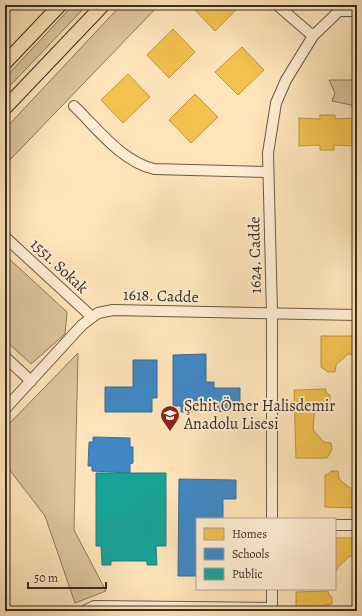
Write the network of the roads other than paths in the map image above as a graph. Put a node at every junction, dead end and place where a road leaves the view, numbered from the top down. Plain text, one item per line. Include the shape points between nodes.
1 (60, 5) edge
2 (103, 5) edge
3 (277, 5) edge
4 (339, 8) edge
5 (357, 11) edge
6 (313, 36) junction
7 (5, 63) edge
8 (74, 106) dead end
9 (5, 108) edge
10 (268, 172) junction
11 (5, 237) edge
12 (272, 314) junction
13 (357, 315) edge
14 (92, 318) junction
15 (5, 357) edge
16 (31, 381) junction
17 (5, 409) edge
18 (272, 518) edge
19 (336, 525) edge
20 (357, 525) edge
21 (272, 590) edge
22 (94, 608) edge
23 (272, 610) edge
24 (84, 611) edge

1 - 7 main road
2 - 9 main road
3 - 6 street
4 - 5 street
4 - 6 street, 1624. Cadde
6 - 10 street, 1624. Cadde via 286,80 276,103 270,130
8 - 10 street via 124,154 146,167
10 - 12 street, 1624. Cadde
11 - 14 street, 1551. Sokak
12 - 13 street, 1618. Cadde
12 - 14 street, 1618. Cadde via 113,310 98,313
12 - 18 street, 1624. Cadde
14 - 16 street, 1618. Cadde via 82,324
15 - 16 street
16 - 17 street, 1618. Cadde
19 - 20 street
21 - 23 street
22 - 23 street
22 - 24 street

